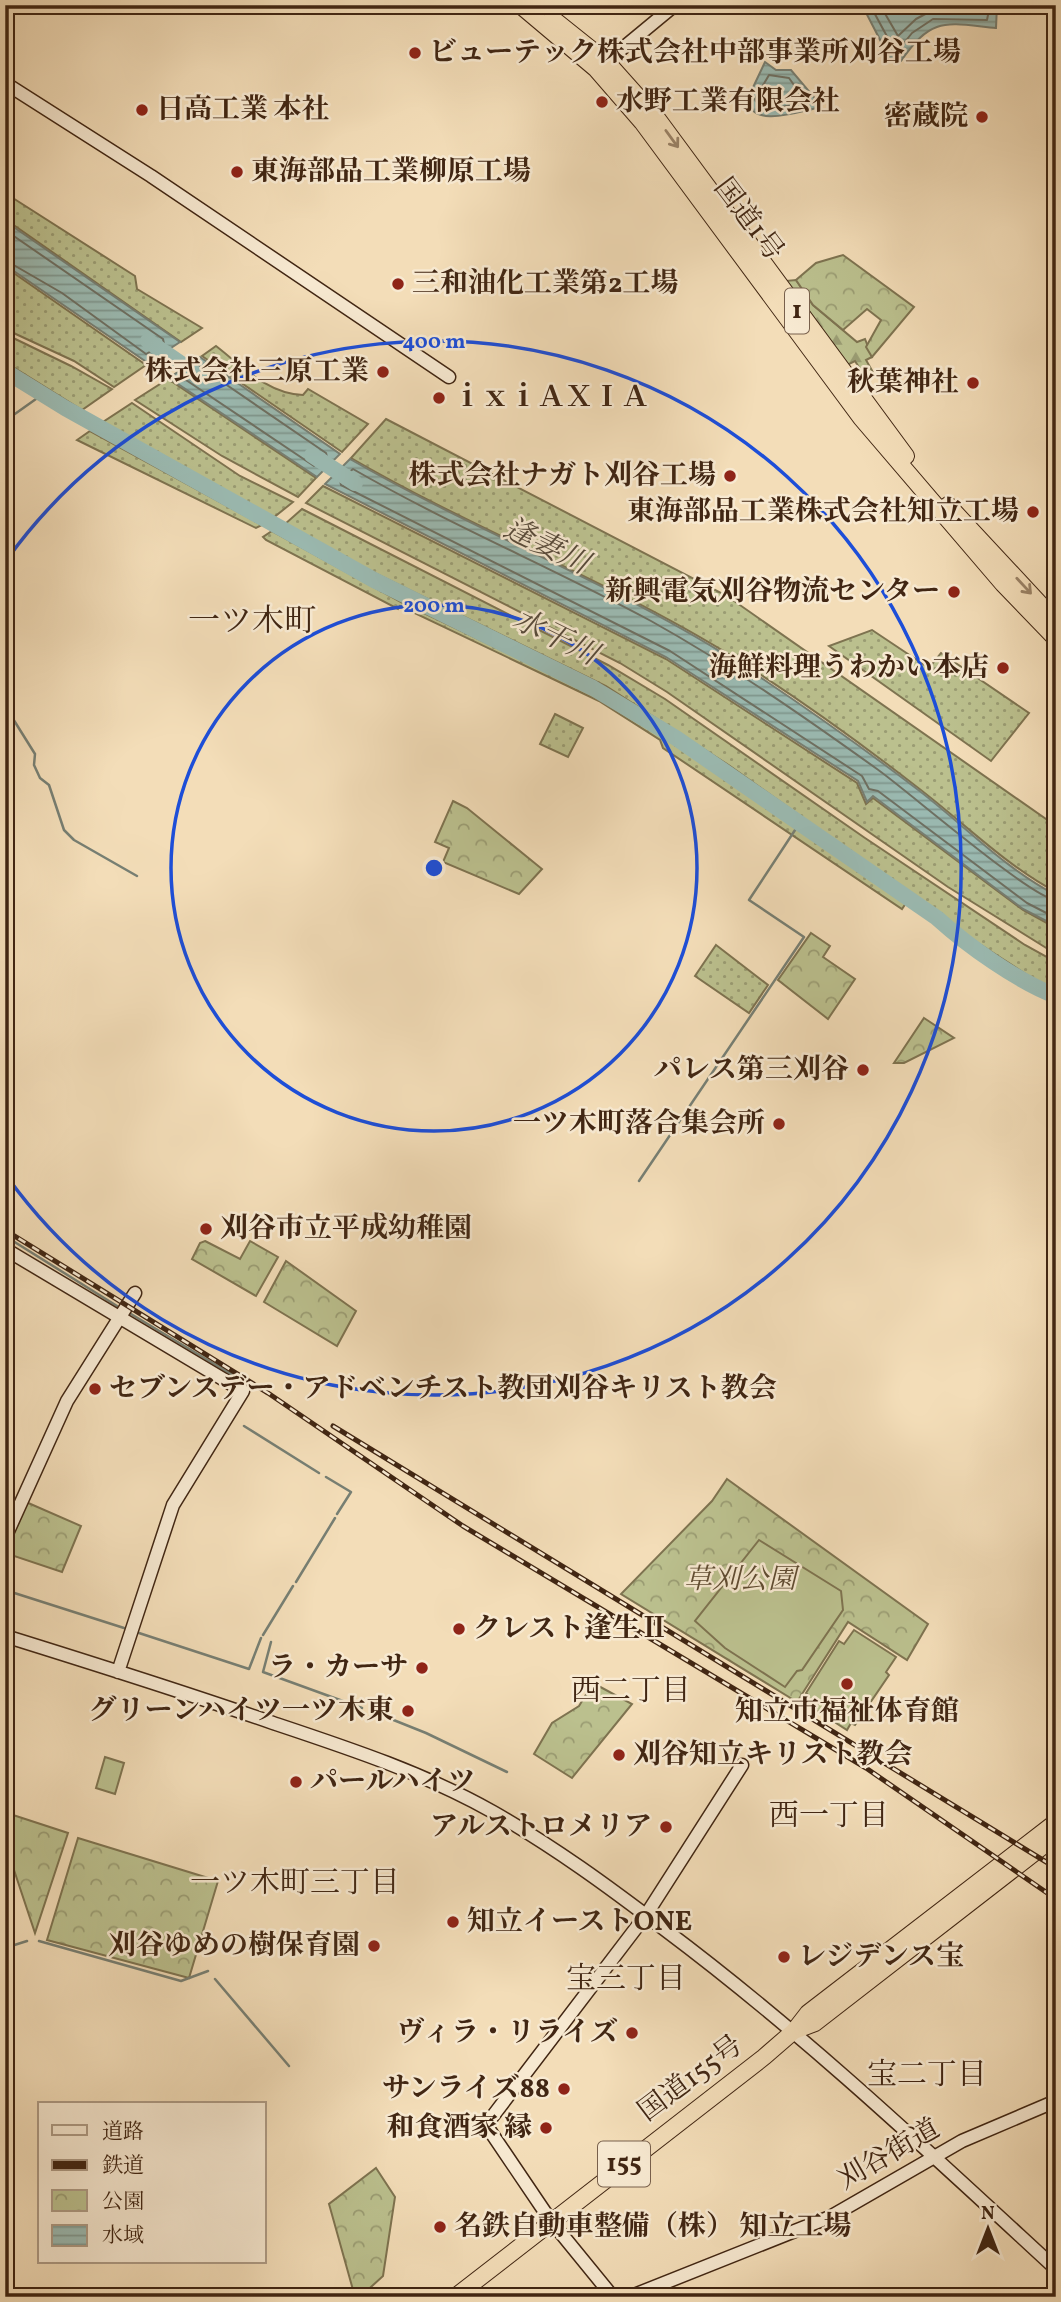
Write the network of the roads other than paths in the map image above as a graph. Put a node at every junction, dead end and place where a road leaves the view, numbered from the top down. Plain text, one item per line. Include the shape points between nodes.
1 (520, 5) edge
2 (537, 5) edge
3 (675, 5) edge
4 (601, 66) junction
5 (5, 83) edge
6 (449, 377) dead end
7 (1056, 621) edge
8 (1056, 639) edge
9 (5, 1248) edge
10 (135, 1293) dead end
11 (120, 1316) junction
12 (5, 1538) edge
13 (5, 1636) edge
14 (118, 1671) junction
15 (742, 1765) dead end
16 (1056, 1822) edge
17 (1056, 1836) edge
18 (646, 1915) junction
19 (794, 2031) junction
20 (1056, 2101) edge
21 (936, 2155) junction
22 (551, 2221) junction
23 (1056, 2269) edge
24 (455, 2297) edge
25 (613, 2297) edge
26 (629, 2297) edge

1 - 4 highway, 国道1号 / 1
2 - 4 highway, 国道1号 / 1
3 - 4 street
4 -> 7 highway, 国道1号 / 1 via 657,118 935,492
4 - 8 highway, 国道1号 / 1 via 861,418
5 - 6 street
9 - 11 street
10 - 11 street
11 - 12 street via 67,1401
11 - 14 street via 243,1391 173,1505
13 - 14 street
14 - 18 street via 416,1775 492,1812 572,1861
15 - 18 street
16 - 19 highway, 国道155号 / 155 via 808,2013
17 - 19 highway, 国道155号 / 155 via 815,2023
18 - 19 street
18 - 22 street via 486,2125
19 - 21 street
19 - 22 highway, 国道155号 / 155
20 - 21 street, 刈谷街道
21 - 23 street
21 - 26 street, 刈谷街道 via 830,2217
22 - 24 highway, 国道155号 / 155
22 - 25 street

